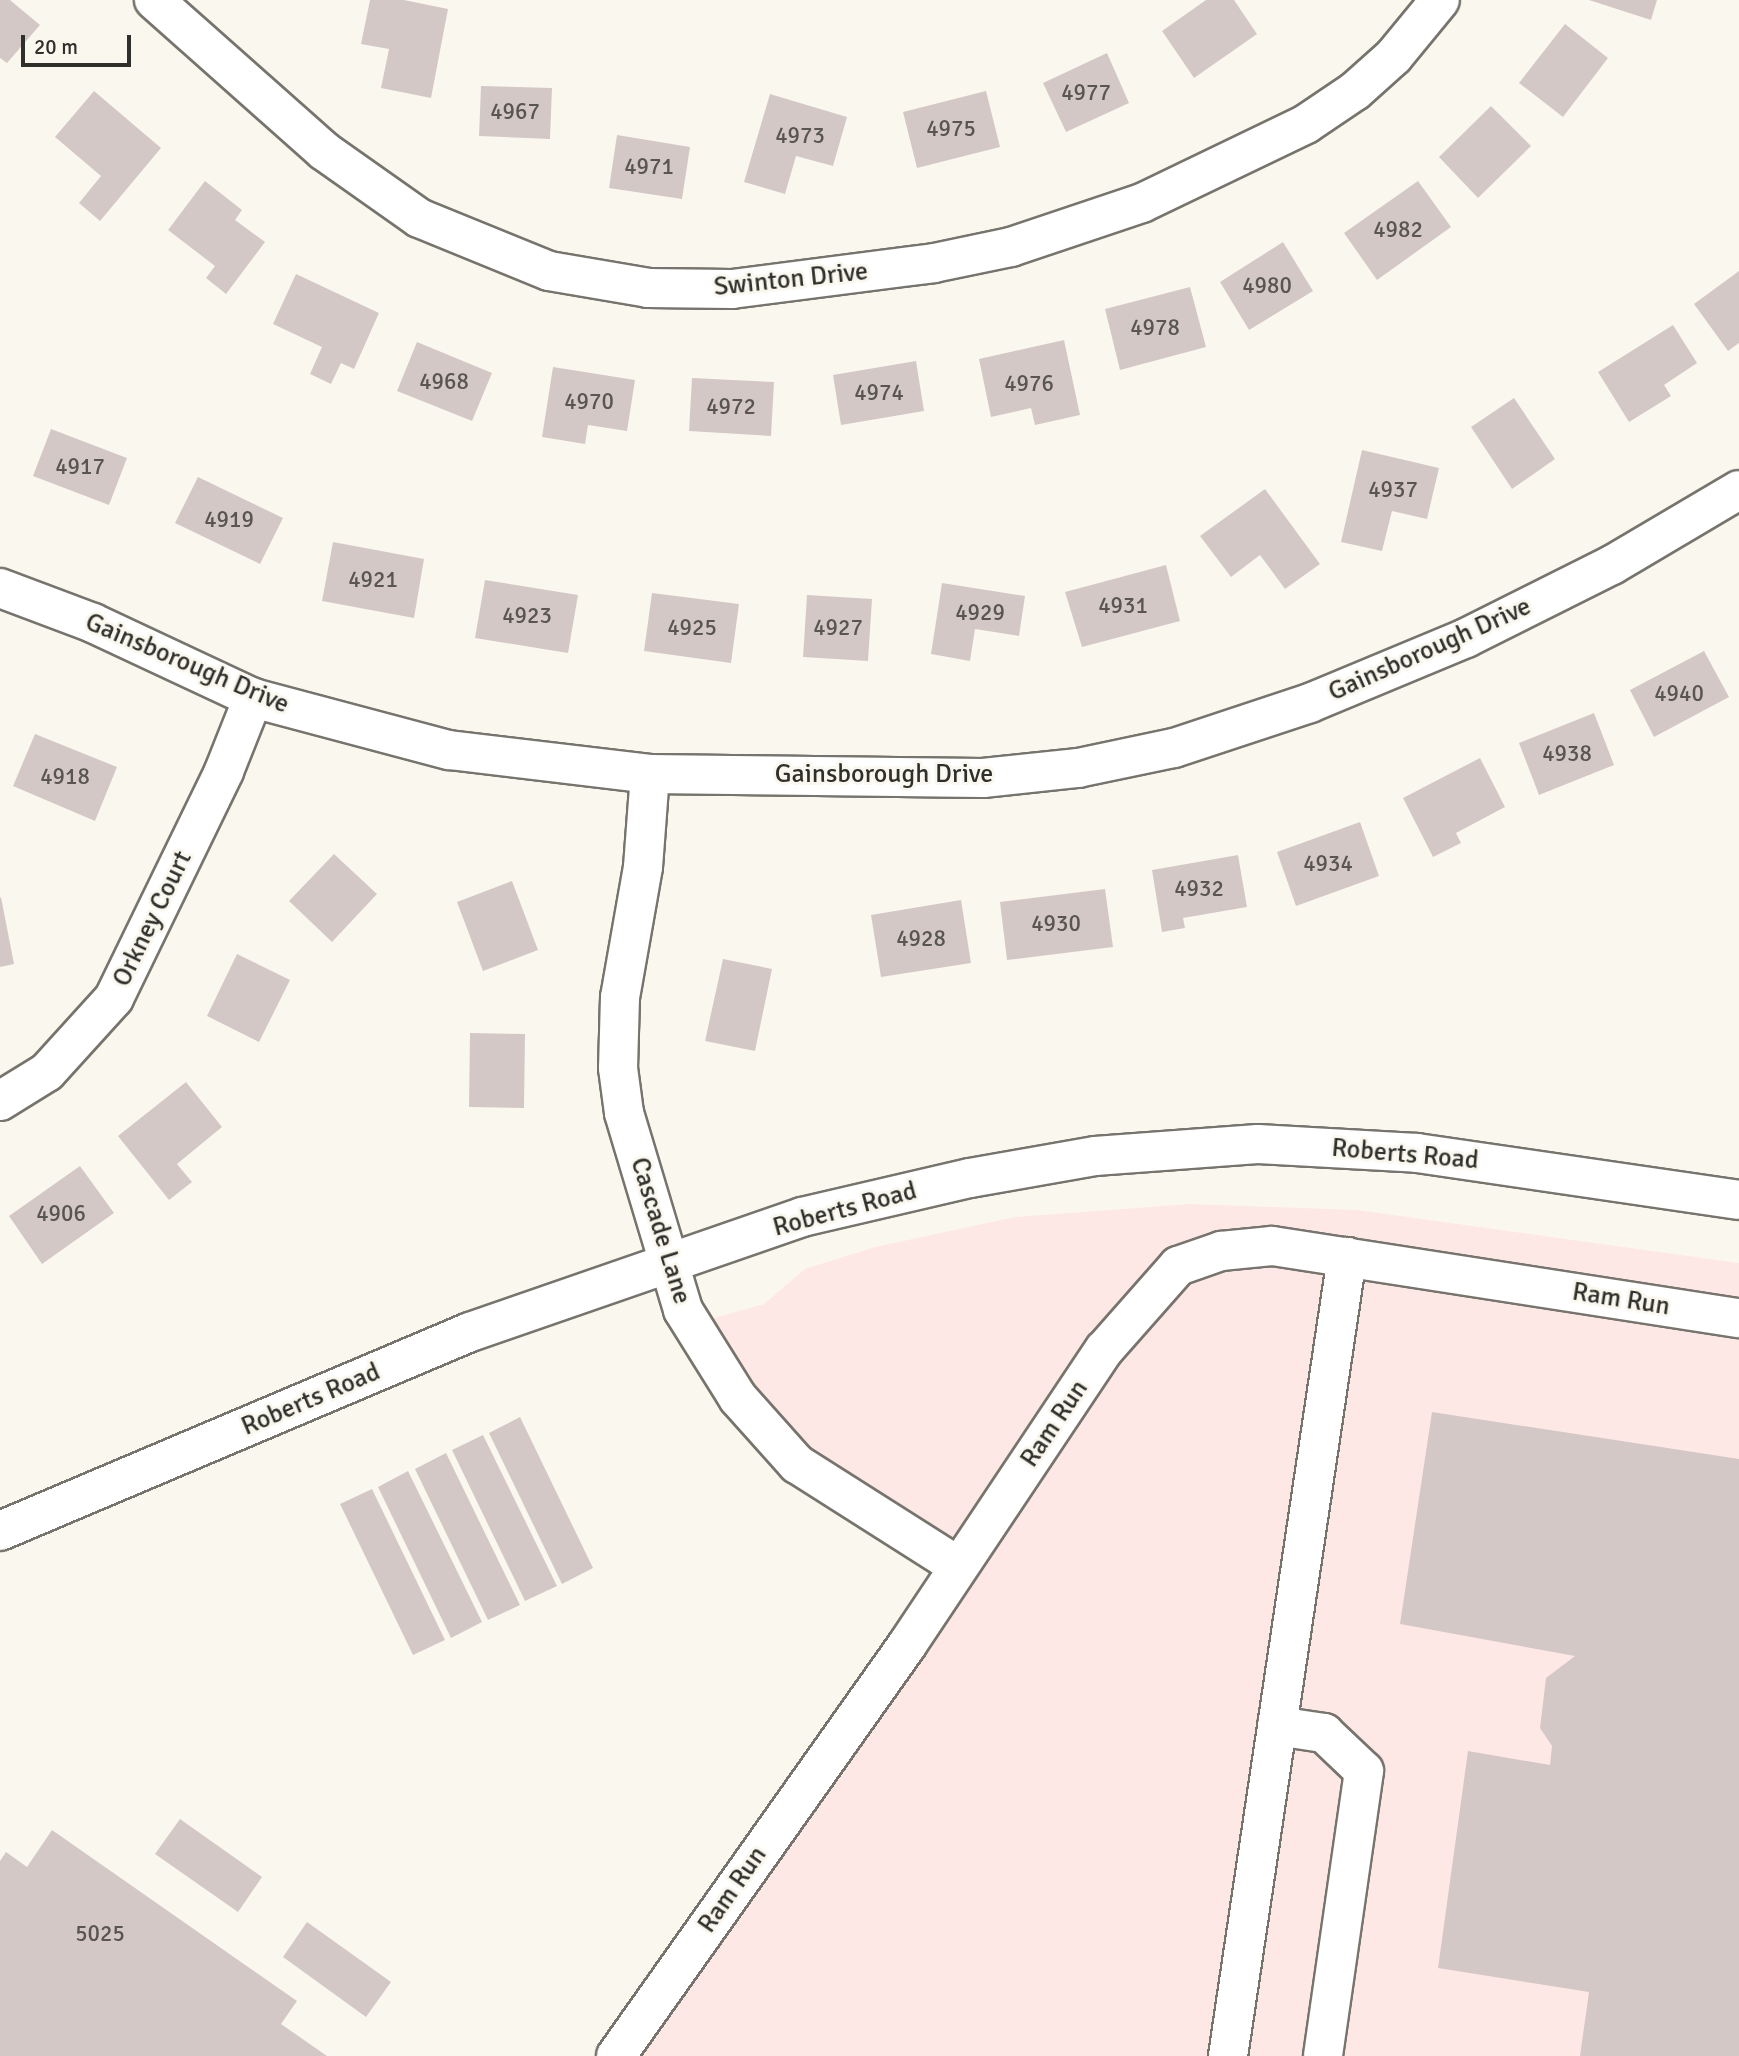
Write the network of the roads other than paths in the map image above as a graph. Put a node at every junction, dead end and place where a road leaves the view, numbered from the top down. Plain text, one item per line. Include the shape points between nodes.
1 (154, 0) edge
2 (1440, 0) edge
3 (1739, 490) edge
4 (0, 588) edge
5 (253, 698) junction
6 (650, 774) junction
7 (0, 1101) edge
8 (1739, 1200) edge
9 (1347, 1256) junction
10 (666, 1264) junction
11 (1739, 1318) edge
12 (0, 1531) edge
13 (957, 1566) junction
14 (1277, 1726) junction
15 (616, 2056) edge
16 (1228, 2056) edge
17 (1323, 2056) edge

1 - 2 street, Swinton Drive via 324,150 419,218 549,271 648,288 732,289 985,253 1079,227 1142,203 1306,124 1355,91 1394,56
3 - 6 street, Gainsborough Drive via 1612,565 1466,638 1310,704 1174,748 1078,768 984,778
4 - 5 street, Gainsborough Drive via 93,623
5 - 6 street, Gainsborough Drive via 449,750
5 - 7 street, Orkney Court via 213,795 114,998 47,1072
6 - 10 street, Cascade Lane via 643,867 617,1036 624,1114
8 - 10 street, Roberts Road via 1417,1153 1258,1144 1096,1156 970,1178 802,1217
9 - 11 street, Ram Run
9 - 13 street, Ram Run via 1255,1245 1178,1266 1104,1350
9 - 14 street
10 - 12 street, Roberts Road via 470,1332
10 - 13 street, Cascade Lane via 683,1310 738,1398 797,1464
13 - 15 street, Ram Run via 907,1645
14 - 16 street
14 - 17 street via 1324,1733 1364,1771

